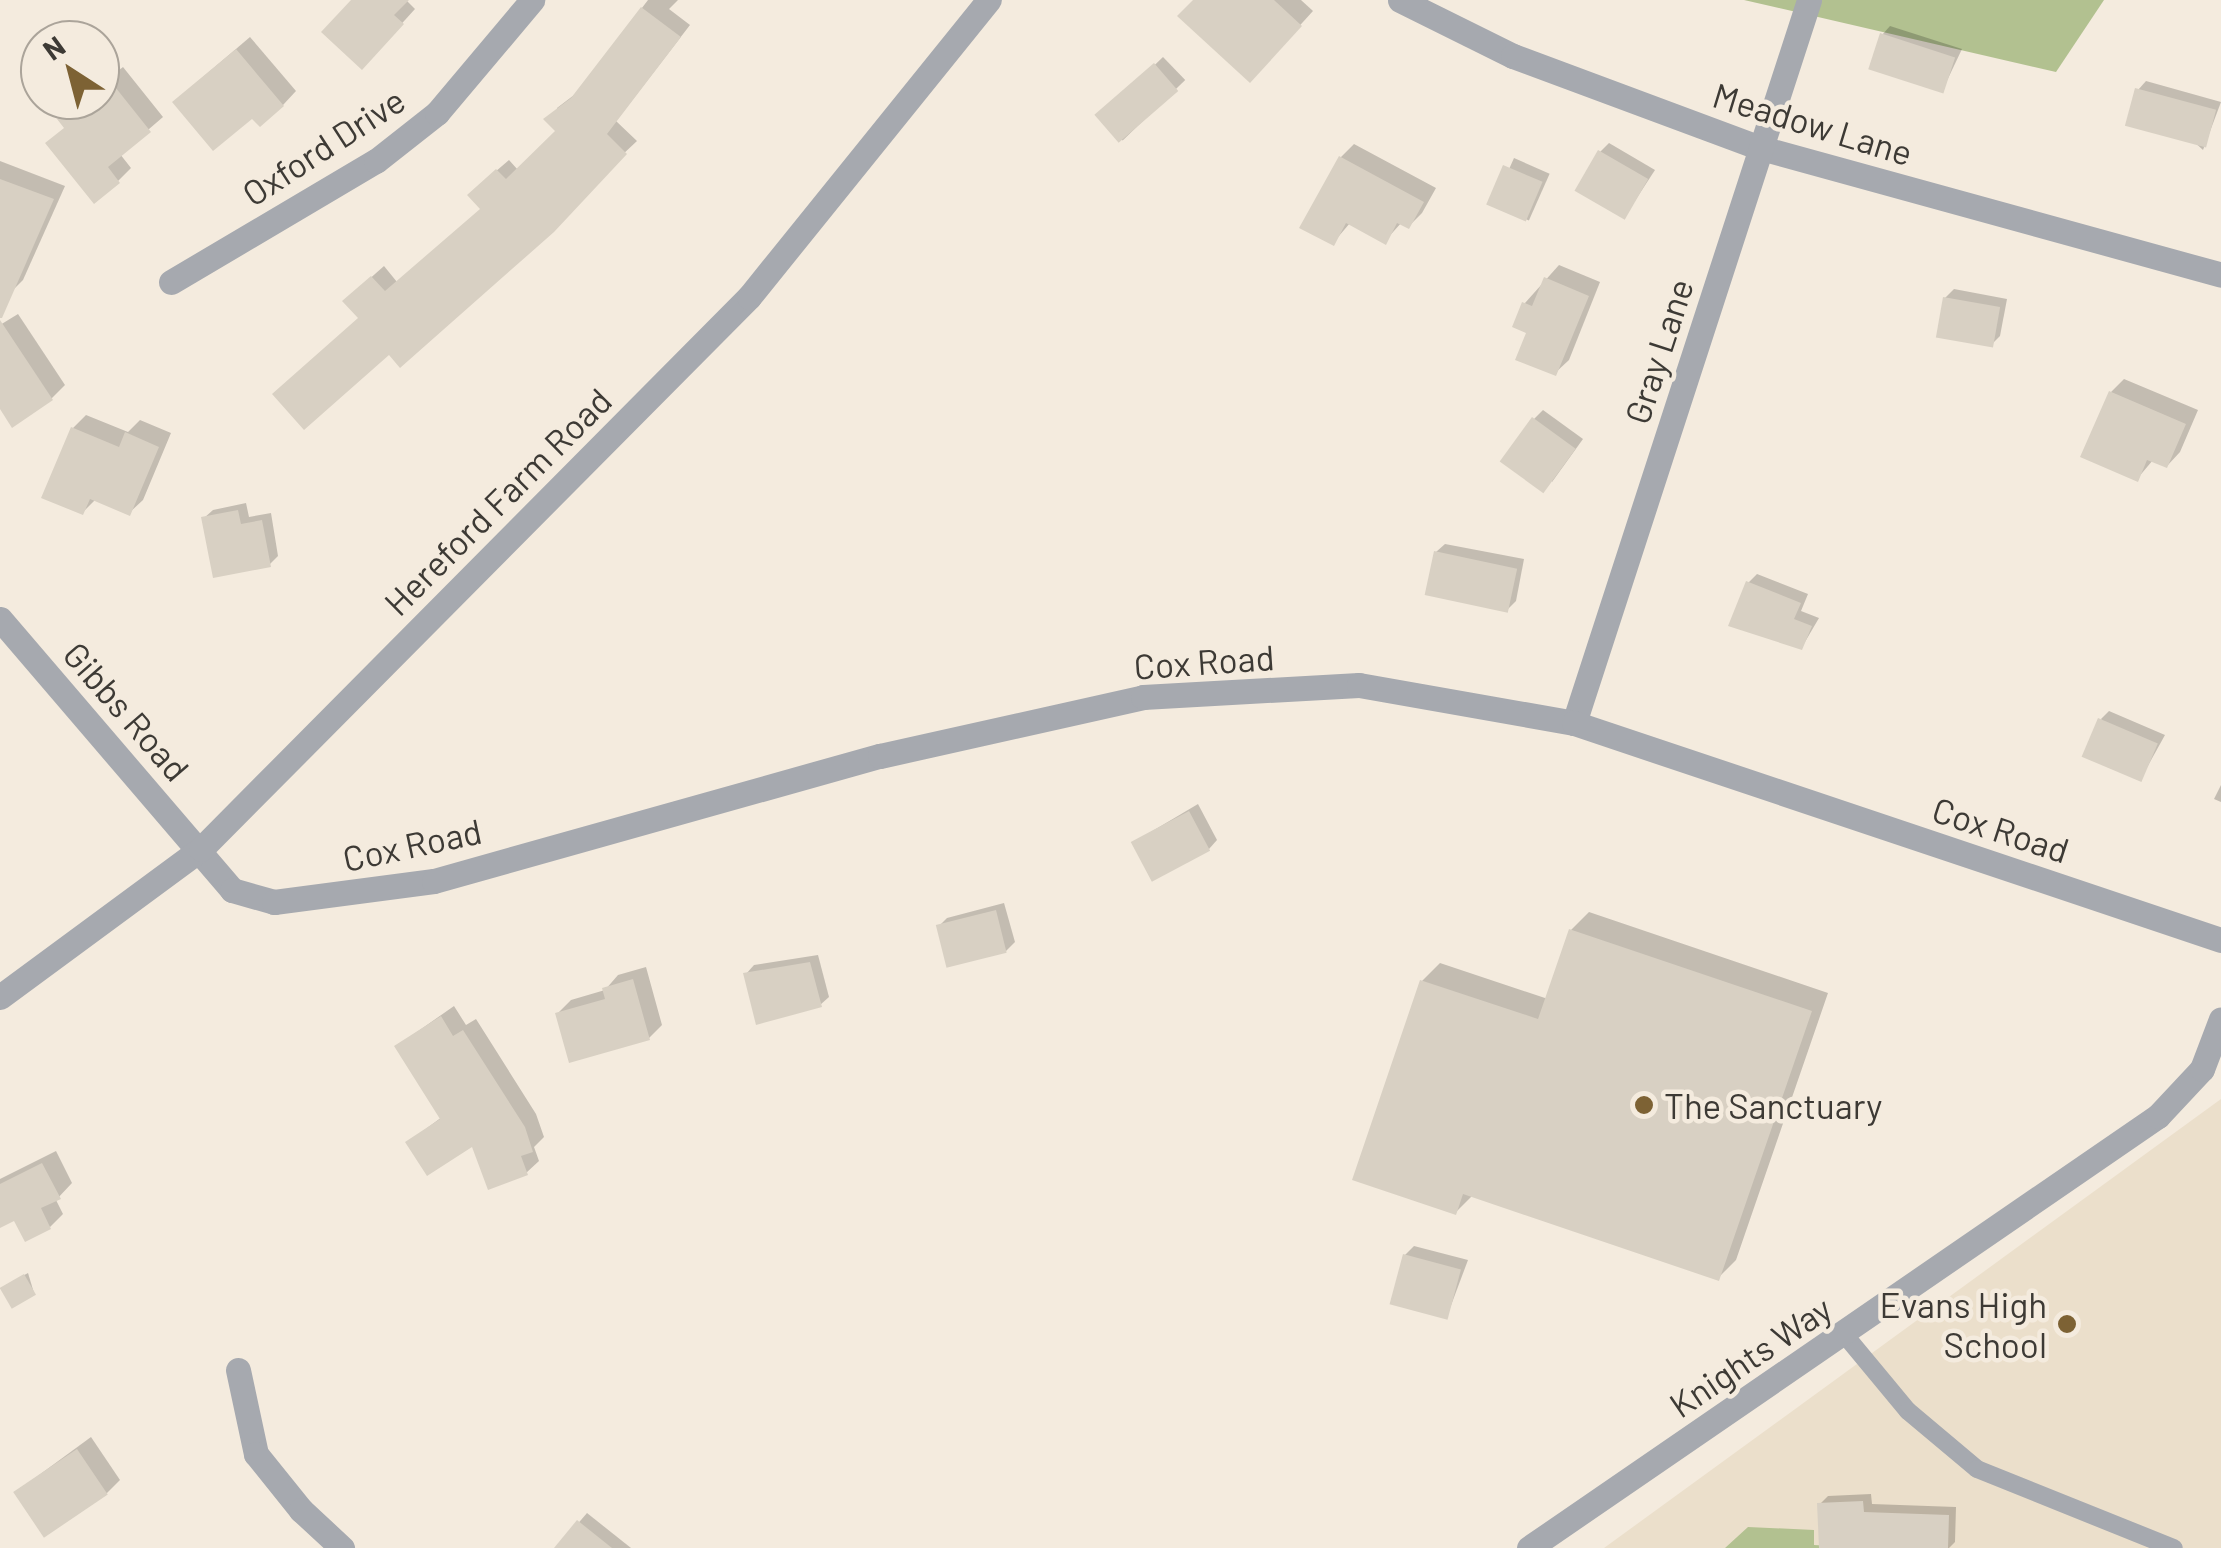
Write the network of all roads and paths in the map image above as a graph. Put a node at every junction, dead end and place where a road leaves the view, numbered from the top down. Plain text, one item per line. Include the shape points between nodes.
1 (532, 0) edge
2 (989, 0) edge
3 (1400, 0) edge
4 (1809, 0) edge
5 (1761, 148) junction
6 (2221, 275) edge
7 (170, 282) dead end
8 (0, 619) edge
9 (1574, 722) junction
10 (200, 849) junction
11 (2221, 940) edge
12 (0, 996) edge
13 (2221, 1019) edge
14 (1844, 1334) junction
15 (238, 1370) dead end
16 (342, 1548) edge
17 (1529, 1548) edge
18 (2174, 1548) edge

1 - 7 street, Oxford Drive via 438,113 376,161
2 - 10 street, Hereford Farm Road via 749,297
3 - 5 street, Meadow Lane via 1512,56
4 - 5 street, Gray Lane
5 - 6 street, Meadow Lane
5 - 9 street, Gray Lane
8 - 10 street, Gibbs Road
9 - 10 street, Cox Road via 1358,685 1144,697 880,756 374,891 293,902 254,899 232,890
9 - 11 street, Cox Road
10 - 12 street, Hereford Farm Road
13 - 14 street, Knights Way via 2202,1069 2158,1116
14 - 17 street, Knights Way
14 - 18 lane via 1908,1411 1977,1469
15 - 16 street via 256,1454 300,1510

